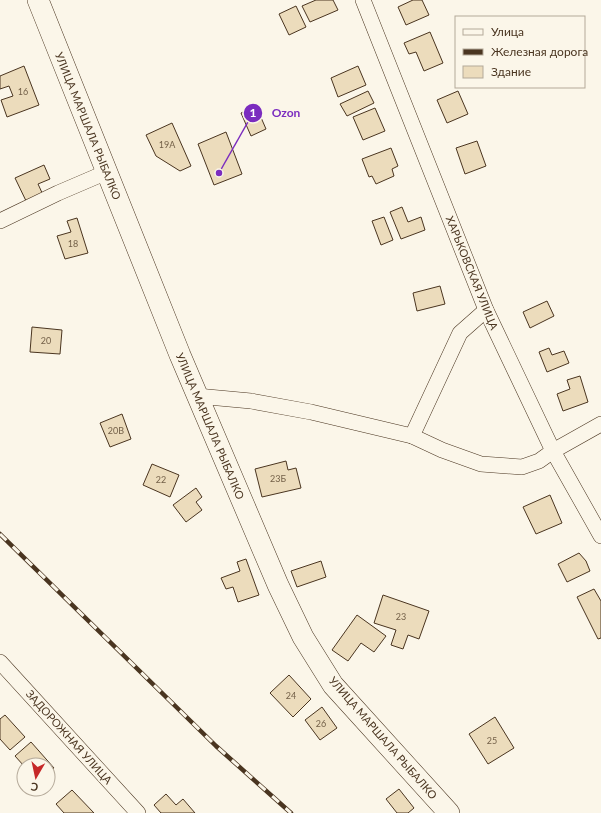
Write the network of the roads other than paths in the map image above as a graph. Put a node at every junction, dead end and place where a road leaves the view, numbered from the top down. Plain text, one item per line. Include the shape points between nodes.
1 (38, 0) edge
2 (363, 0) edge
3 (107, 172) junction
4 (0, 221) edge
5 (486, 310) junction
6 (197, 396) junction
7 (601, 424) edge
8 (412, 436) junction
9 (553, 451) junction
10 (601, 536) edge
11 (0, 662) edge
12 (138, 813) edge
13 (449, 813) edge

1 - 3 street, УЛИЦА МАРШАЛА РЫБАЛКО
2 - 5 street, ХАРЬКОВСКАЯ УЛИЦА
3 - 4 street
3 - 6 street, УЛИЦА МАРШАЛА РЫБАЛКО
5 - 8 street via 460,333
5 - 9 street, ХАРЬКОВСКАЯ УЛИЦА
6 - 8 street via 251,401 311,412
6 - 13 street, УЛИЦА МАРШАЛА РЫБАЛКО via 303,637 333,685
7 - 9 street
8 - 9 street via 481,464 522,466 539,461
9 - 10 street, ХАРЬКОВСКАЯ УЛИЦА
11 - 12 street, ЗАДОРОЖНАЯ УЛИЦА

